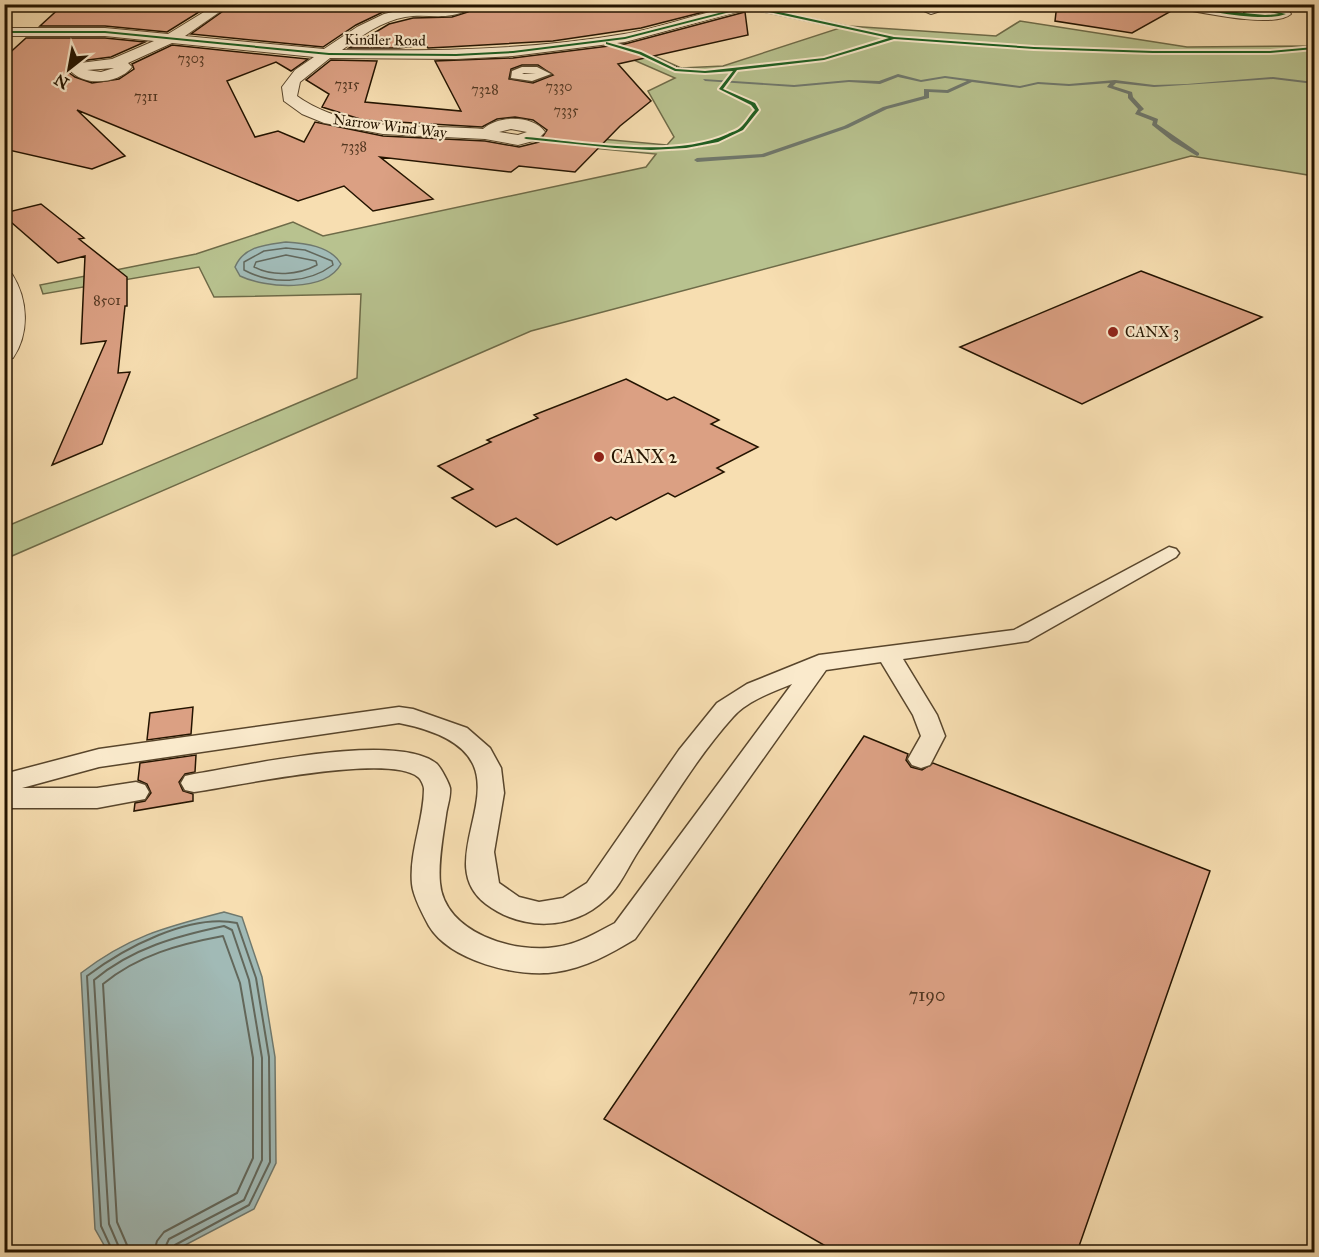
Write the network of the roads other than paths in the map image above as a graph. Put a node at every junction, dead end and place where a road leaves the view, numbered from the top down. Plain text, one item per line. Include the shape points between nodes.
1 (225, 4) edge
2 (456, 4) edge
3 (760, 4) edge
4 (914, 4) edge
5 (943, 4) edge
6 (1177, 4) edge
7 (428, 7) edge
8 (701, 7) dead end
9 (1244, 12) dead end
10 (727, 13) junction
11 (4, 32) edge
12 (168, 38) junction
13 (513, 52) junction
14 (329, 54) junction
15 (114, 63) dead end
16 (527, 70) dead end
17 (526, 138) road end
18 (4, 279) edge
19 (4, 352) edge
20 (1168, 553) dead end
21 (888, 654) junction
22 (819, 663) junction
23 (921, 759) dead end
24 (194, 783) dead end
25 (4, 784) edge
26 (136, 792) dead end
27 (4, 798) edge

1 - 12 street via 206,19
2 - 7 street via 462,7 437,13
3 - 10 street, Kindler Road
4 - 5 street via 938,10 947,7
6 - 9 street
7 - 14 street via 383,19
8 - 10 street
10 - 13 street, Kindler Road via 601,42
11 - 12 street, Kindler Road via 105,32
12 - 14 street, Kindler Road
12 - 15 street
13 - 14 street, Kindler Road
13 - 16 lane
14 - 17 street, Narrow Wind Way via 300,73 288,90 290,98 310,113 379,128 488,134 501,140
18 - 19 street via 14,307
20 - 21 lane via 1020,636
21 - 22 lane
21 - 23 lane via 925,715 933,736
22 - 24 lane via 625,931 591,950 555,960 510,958 472,947 441,920 426,885 437,787 428,771 404,761 352,759
22 - 25 lane via 755,690 726,709 688,756 597,891 570,908 539,914 510,906 487,889 480,861 491,782 482,755 460,734 425,719 399,715 99,758
26 - 27 lane via 97,798

